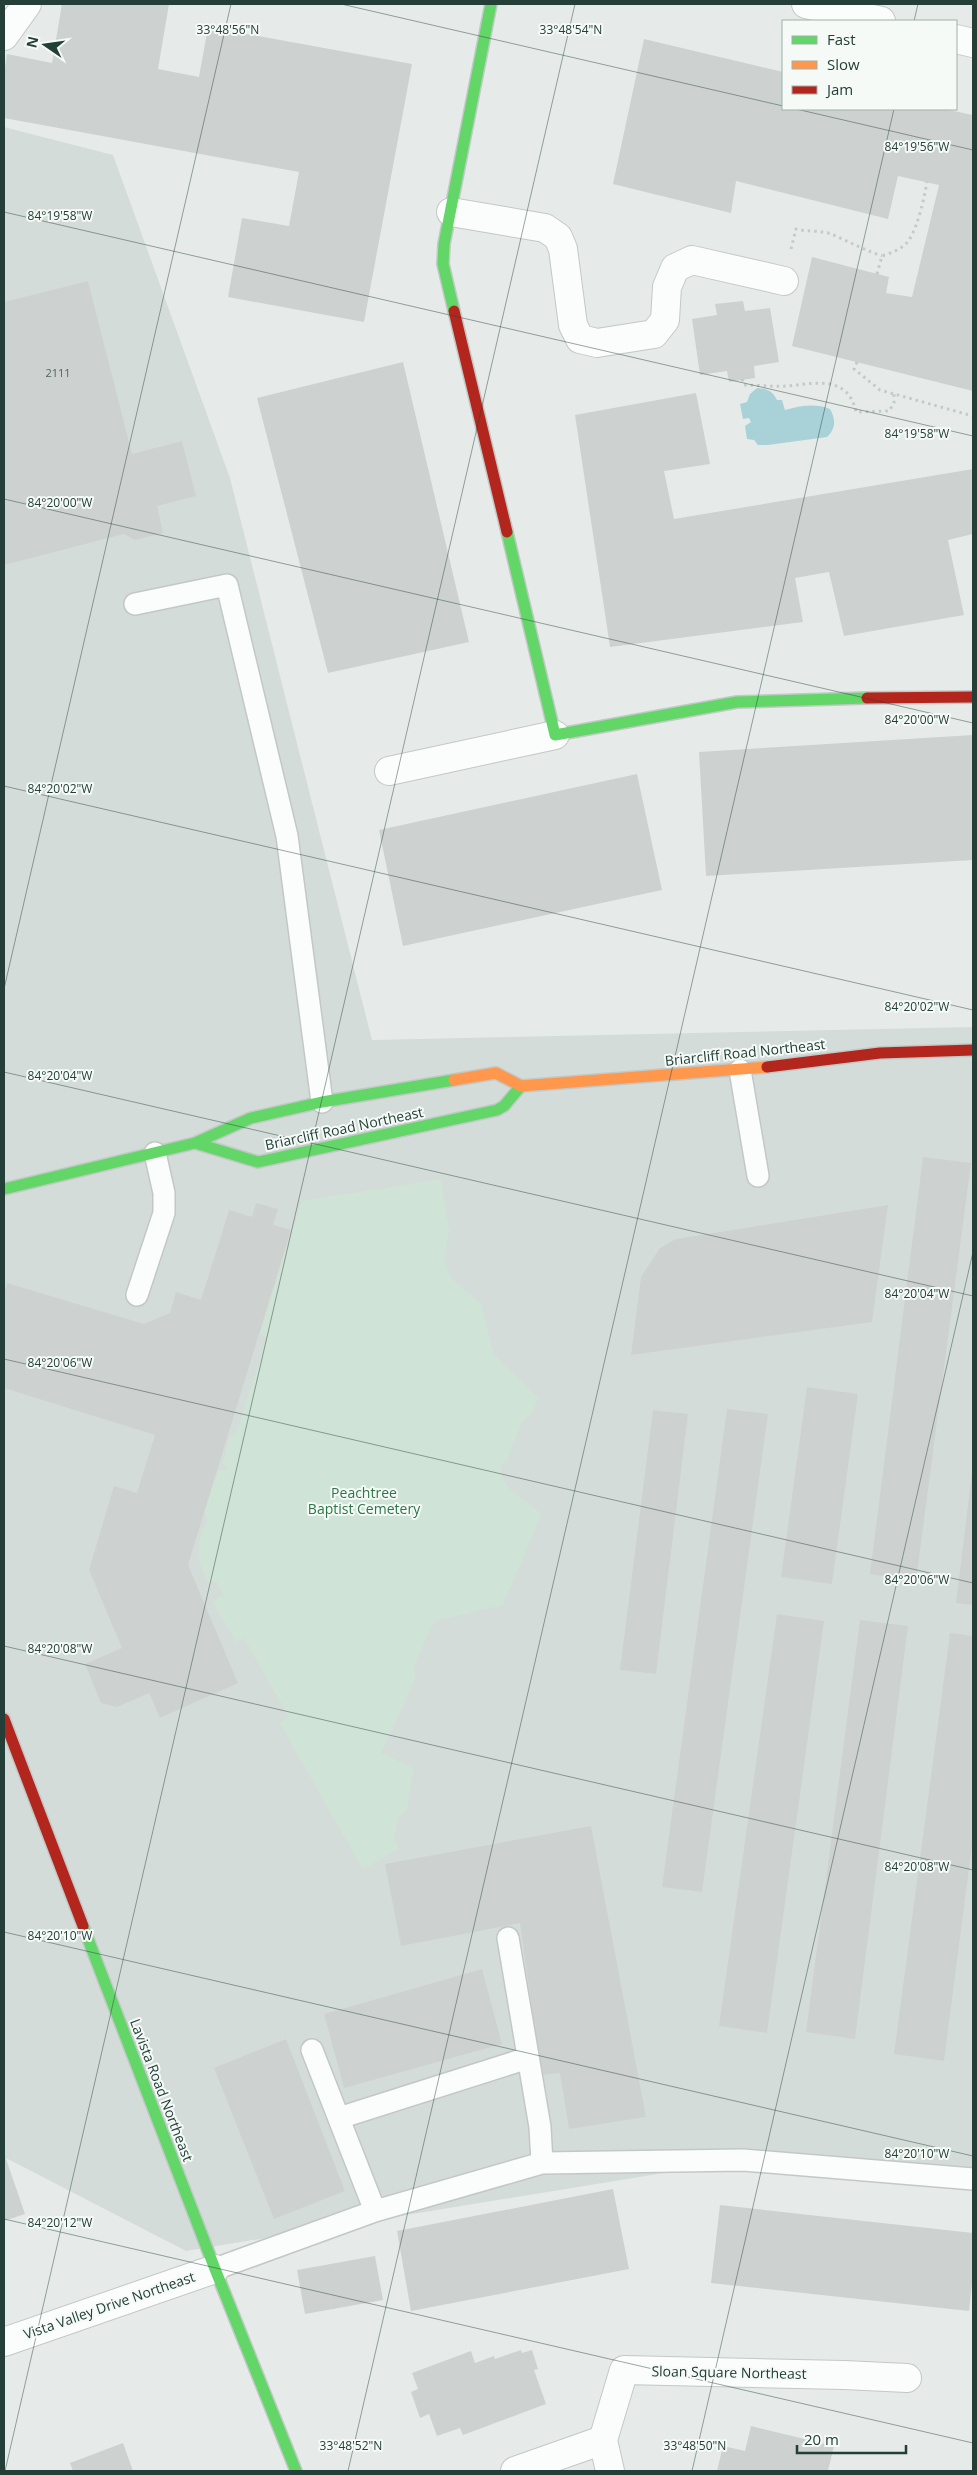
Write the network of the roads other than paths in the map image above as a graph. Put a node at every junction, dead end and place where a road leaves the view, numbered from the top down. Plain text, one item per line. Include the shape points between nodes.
1 (27, 4) edge
2 (490, 4) edge
3 (806, 4) edge
4 (877, 20) edge
5 (4, 36) edge
6 (957, 39) edge
7 (973, 43) edge
8 (451, 212) junction
9 (784, 281) road end
10 (135, 604) dead end
11 (973, 697) edge
12 (555, 734) junction
13 (389, 771) dead end
14 (973, 1050) edge
15 (740, 1070) junction
16 (521, 1086) junction
17 (322, 1102) junction
18 (195, 1143) junction
19 (155, 1153) junction
20 (758, 1176) dead end
21 (4, 1188) edge
22 (137, 1295) dead end
23 (4, 1719) edge
24 (508, 1938) dead end
25 (312, 2050) dead end
26 (528, 2058) junction
27 (339, 2118) junction
28 (542, 2164) junction
29 (973, 2179) edge
30 (374, 2212) junction
31 (215, 2270) junction
32 (4, 2342) edge
33 (907, 2378) dead end
34 (602, 2440) junction
35 (296, 2471) edge
36 (515, 2471) edge
37 (610, 2471) edge

1 - 5 street
2 - 8 main road
3 - 4 street
6 - 7 street
8 - 9 street via 545,228 558,237 563,249 573,325 580,339 597,343 654,334 665,320 667,287 675,268 692,260
8 - 12 main road via 443,264
10 - 17 lane via 227,585 287,836
11 - 12 main road via 737,702
12 - 13 street
14 - 15 main road, Briarcliff Road Northeast via 880,1053
15 - 16 main road, Briarcliff Road Northeast
15 - 20 lane
16 - 17 main road, Briarcliff Road Northeast via 496,1073
16 - 18 main road, Briarcliff Road Northeast via 497,1110 258,1162
17 - 18 main road, Briarcliff Road Northeast via 251,1118
18 - 19 main road, Briarcliff Road Northeast
19 - 21 main road, Briarcliff Road Northeast
19 - 22 lane via 164,1193 164,1213
23 - 31 main road, Lavista Road Northeast
24 - 26 lane
25 - 27 lane
26 - 27 lane
26 - 28 lane via 540,2127
27 - 30 lane
28 - 29 lane via 743,2160
28 - 30 lane
30 - 31 lane
31 - 32 street, Vista Valley Drive Northeast
31 - 35 main road, Lavista Road Northeast
33 - 34 street, Sloan Square Northeast via 624,2370
34 - 36 street
34 - 37 street

